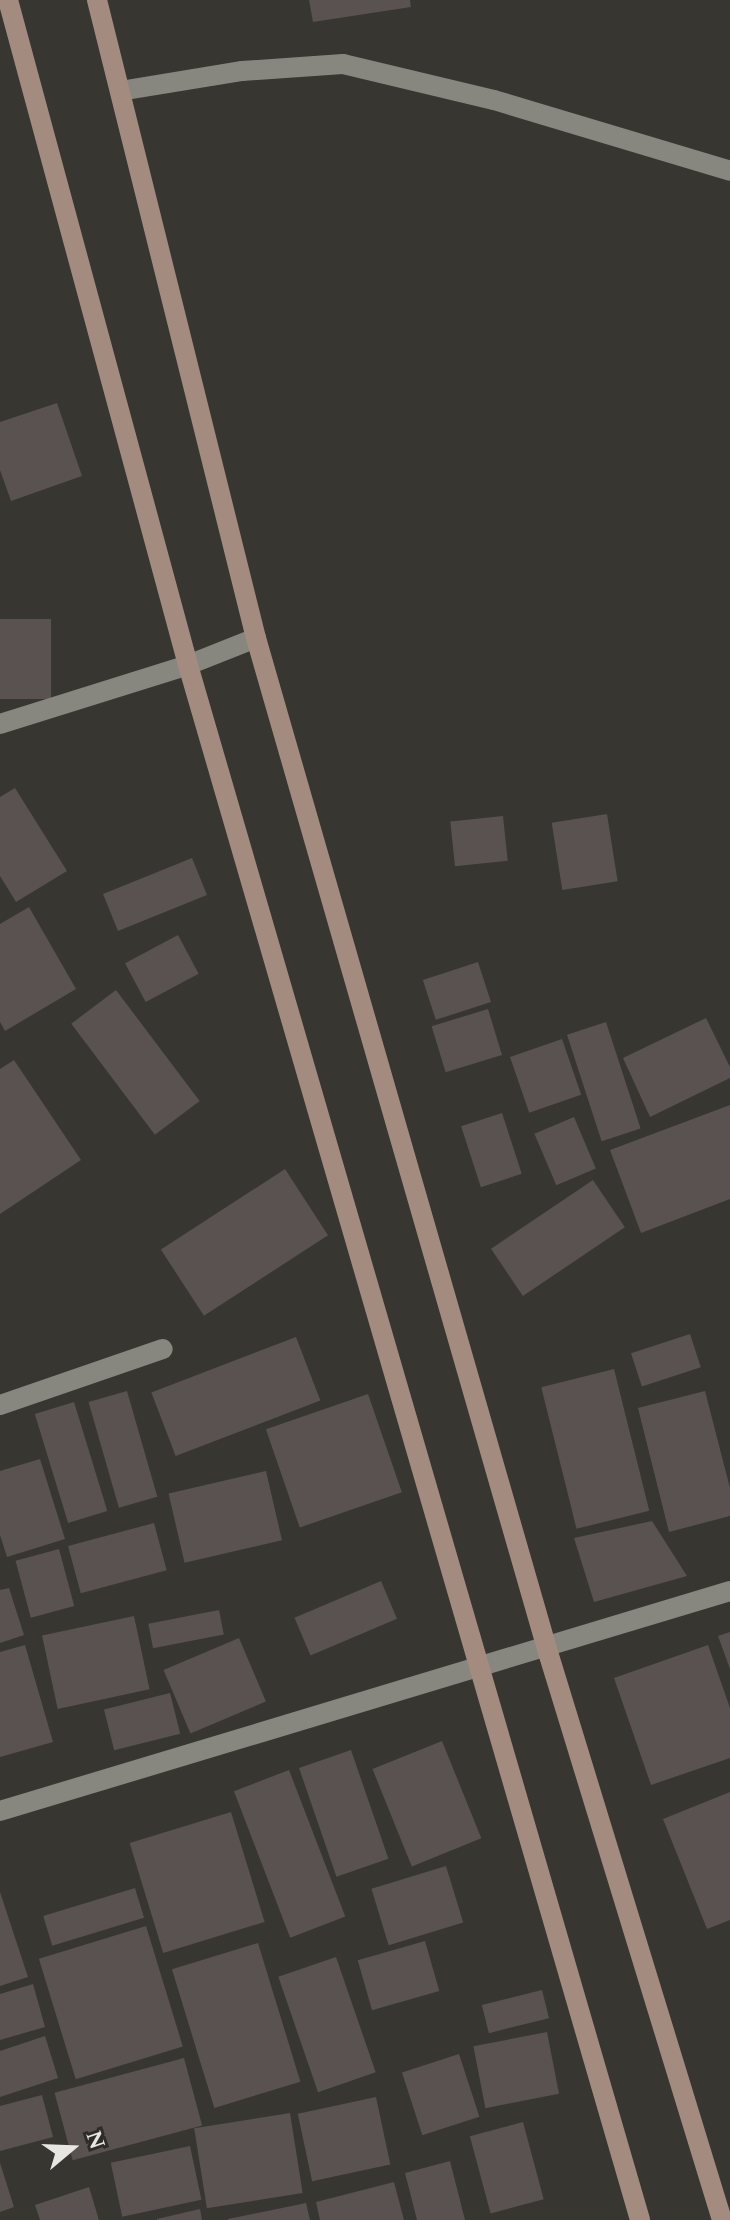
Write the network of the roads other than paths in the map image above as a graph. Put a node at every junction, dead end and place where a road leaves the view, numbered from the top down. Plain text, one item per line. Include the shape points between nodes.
1 (8, 0) edge
2 (97, 0) edge
3 (120, 91) junction
4 (730, 171) edge
5 (256, 638) junction
6 (188, 665) junction
7 (0, 724) edge
8 (163, 1349) dead end
9 (0, 1405) edge
10 (730, 1591) edge
11 (547, 1649) junction
12 (479, 1669) junction
13 (0, 1811) edge
14 (640, 2220) edge
15 (722, 2220) edge

1 - 6 street
2 - 3 street
3 - 4 street via 242,71 343,64 494,100
3 - 5 street
5 - 6 street
5 - 11 street
6 - 7 street
6 - 12 street
8 - 9 street
10 - 11 street
11 - 12 street
11 - 15 street
12 - 13 street
12 - 14 street

